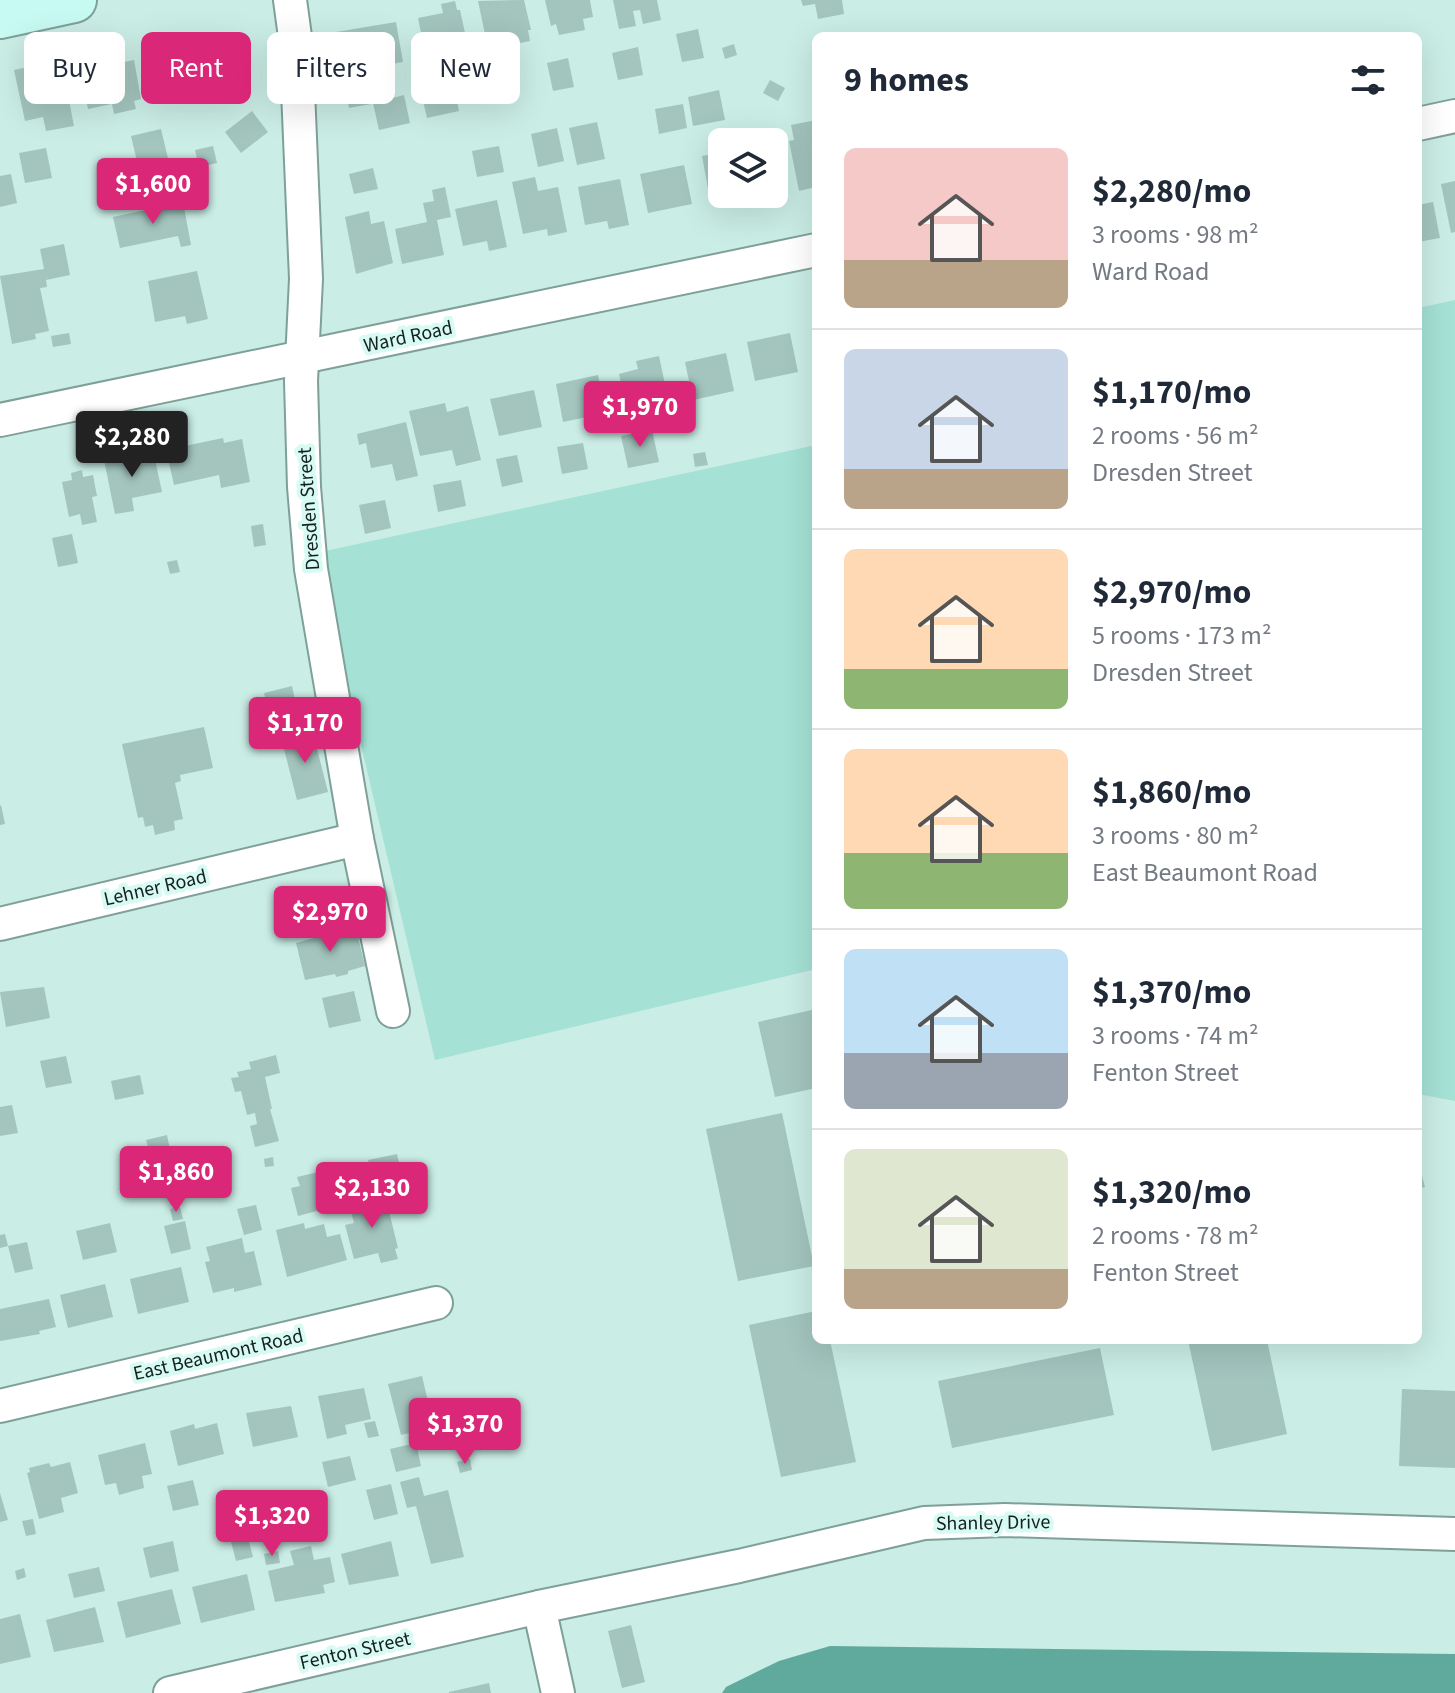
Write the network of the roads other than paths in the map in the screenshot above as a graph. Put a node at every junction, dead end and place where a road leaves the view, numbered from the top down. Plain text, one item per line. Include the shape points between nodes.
1 (74, 0) edge
2 (290, 0) edge
3 (0, 16) edge
4 (1455, 116) edge
5 (1422, 123) edge
6 (812, 251) edge
7 (304, 357) junction
8 (0, 420) edge
9 (357, 839) junction
10 (0, 924) edge
11 (393, 1011) dead end
12 (436, 1303) dead end
13 (0, 1406) edge
14 (1455, 1534) edge
15 (539, 1607) junction
16 (170, 1693) edge
17 (558, 1693) edge

1 - 3 main road
2 - 7 street, Dresden Street via 306,279
4 - 5 street
6 - 7 street, Ward Road
7 - 8 street, Ward Road
7 - 9 street, Dresden Street via 304,487 311,569
9 - 10 street, Lehner Road
9 - 11 street, Dresden Street
12 - 13 street, East Beaumont Road
14 - 15 street, Shanley Drive via 1005,1520 924,1523
15 - 16 street, Fenton Street
15 - 17 street

